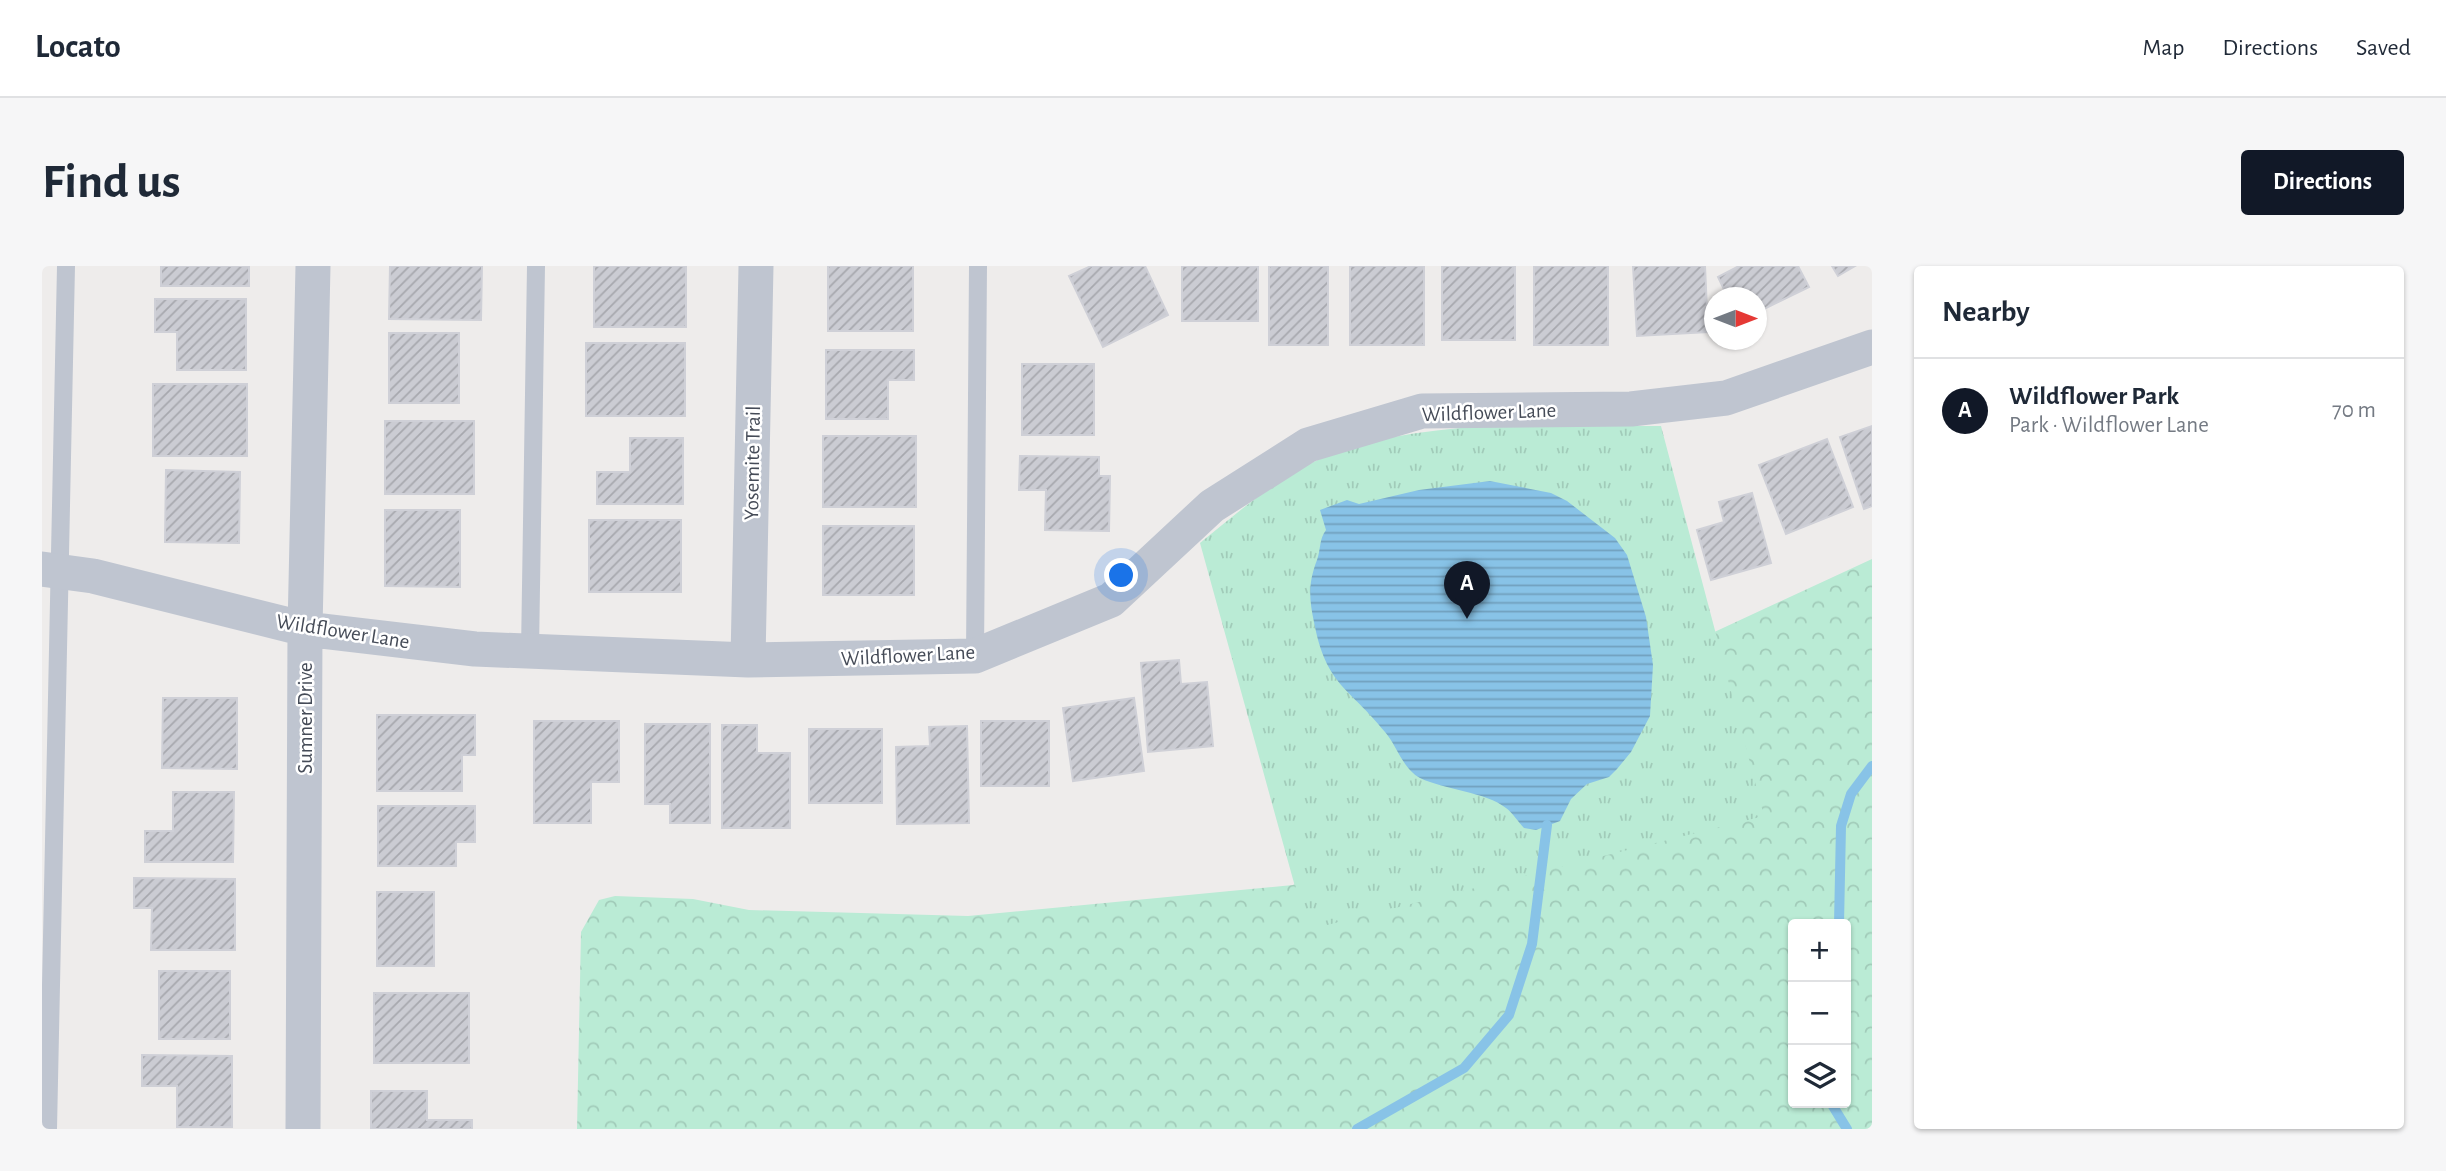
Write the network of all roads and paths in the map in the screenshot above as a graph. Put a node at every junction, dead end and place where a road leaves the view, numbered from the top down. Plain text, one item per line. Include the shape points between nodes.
1 (65, 266) edge
2 (313, 266) edge
3 (536, 266) edge
4 (756, 266) edge
5 (978, 266) edge
6 (1872, 347) edge
7 (51, 569) edge
8 (305, 629) junction
9 (530, 651) junction
10 (975, 656) junction
11 (748, 660) junction
12 (48, 1129) edge
13 (303, 1129) edge

1 - 7 lane
2 - 8 street, Sumner Drive
3 - 9 lane
4 - 11 street, Yosemite Trail
5 - 10 lane
6 - 10 street, Wildflower Lane via 1727,398 1631,409 1422,411 1308,445 1212,506 1111,600
7 - 8 street, Wildflower Lane
7 - 12 lane
8 - 9 street, Wildflower Lane
8 - 13 street, Sumner Drive
9 - 11 street, Wildflower Lane
10 - 11 street, Wildflower Lane

